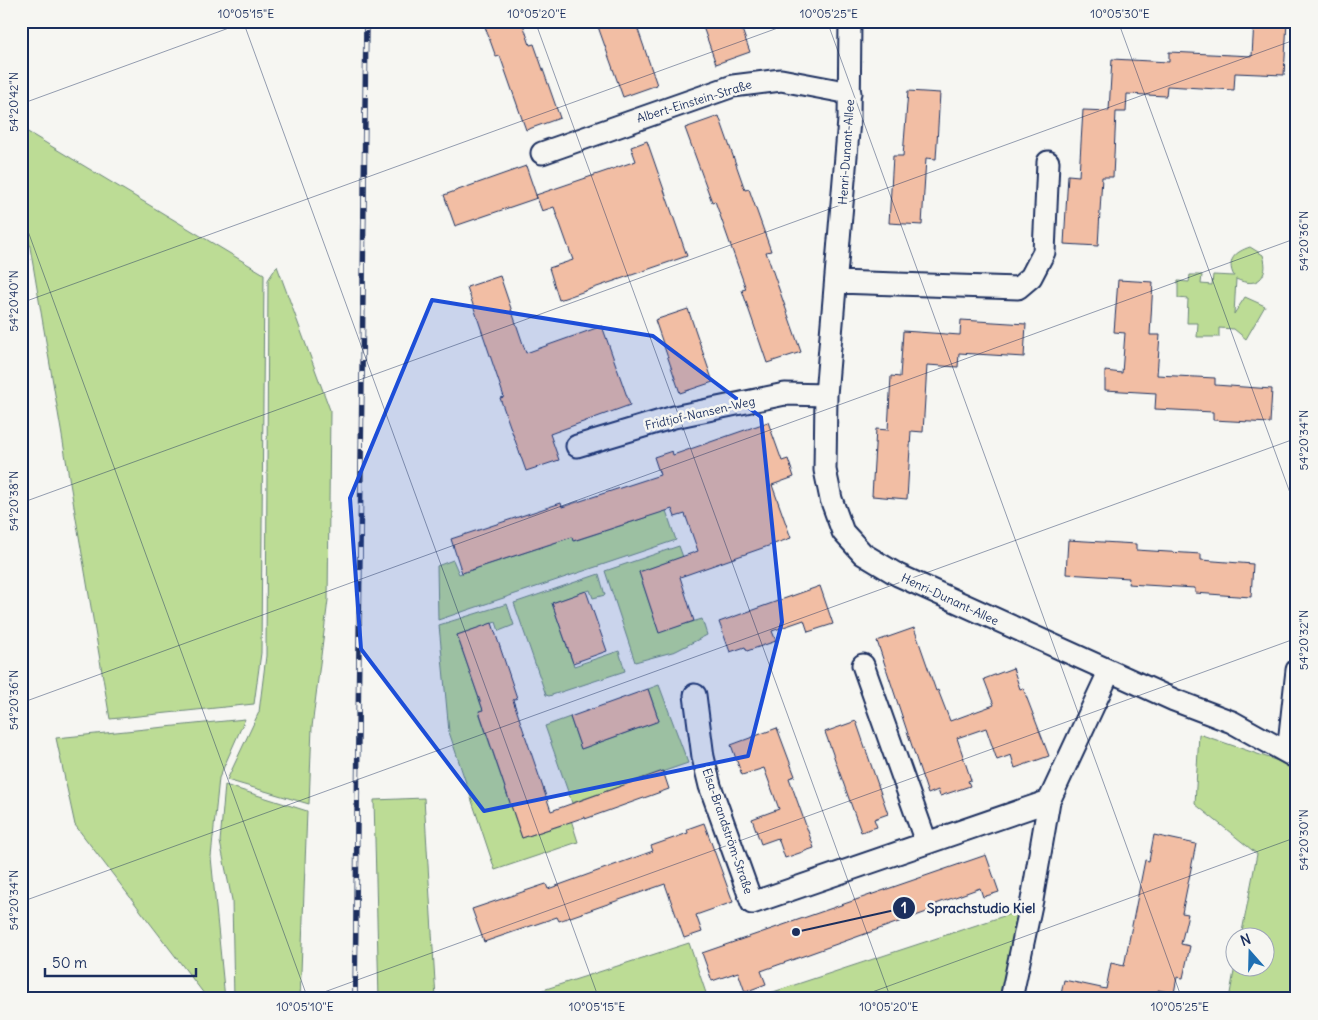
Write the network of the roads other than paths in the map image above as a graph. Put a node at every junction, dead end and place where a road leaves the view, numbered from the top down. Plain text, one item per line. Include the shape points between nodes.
1 (850, 21) edge
2 (850, 93) junction
3 (542, 153) dead end
4 (1048, 162) dead end
5 (837, 282) junction
6 (826, 395) junction
7 (577, 446) dead end
8 (863, 664) dead end
9 (1297, 670) edge
10 (1109, 672) junction
11 (695, 695) dead end
12 (1292, 755) edge
13 (1049, 801) junction
14 (926, 842) junction
15 (1011, 999) edge

1 - 2 street, Henri-Dunant-Allee
2 - 3 street, Albert-Einstein-Straße via 781,80 750,82
2 - 5 street, Henri-Dunant-Allee
4 - 5 street via 1044,252 1031,277 1018,288
5 - 6 street, Henri-Dunant-Allee
6 - 7 street, Fridtjof-Nansen-Weg via 785,394 674,417
6 - 10 street, Henri-Dunant-Allee via 825,470 831,499 844,532 863,554 898,575
8 - 14 street
9 - 12 street
10 - 12 street, Henri-Dunant-Allee via 1232,722
10 - 13 street
11 - 14 street, Elsa-Brandström-Straße via 710,786 752,903
13 - 14 street, Elsa-Brandström-Straße
13 - 15 street

